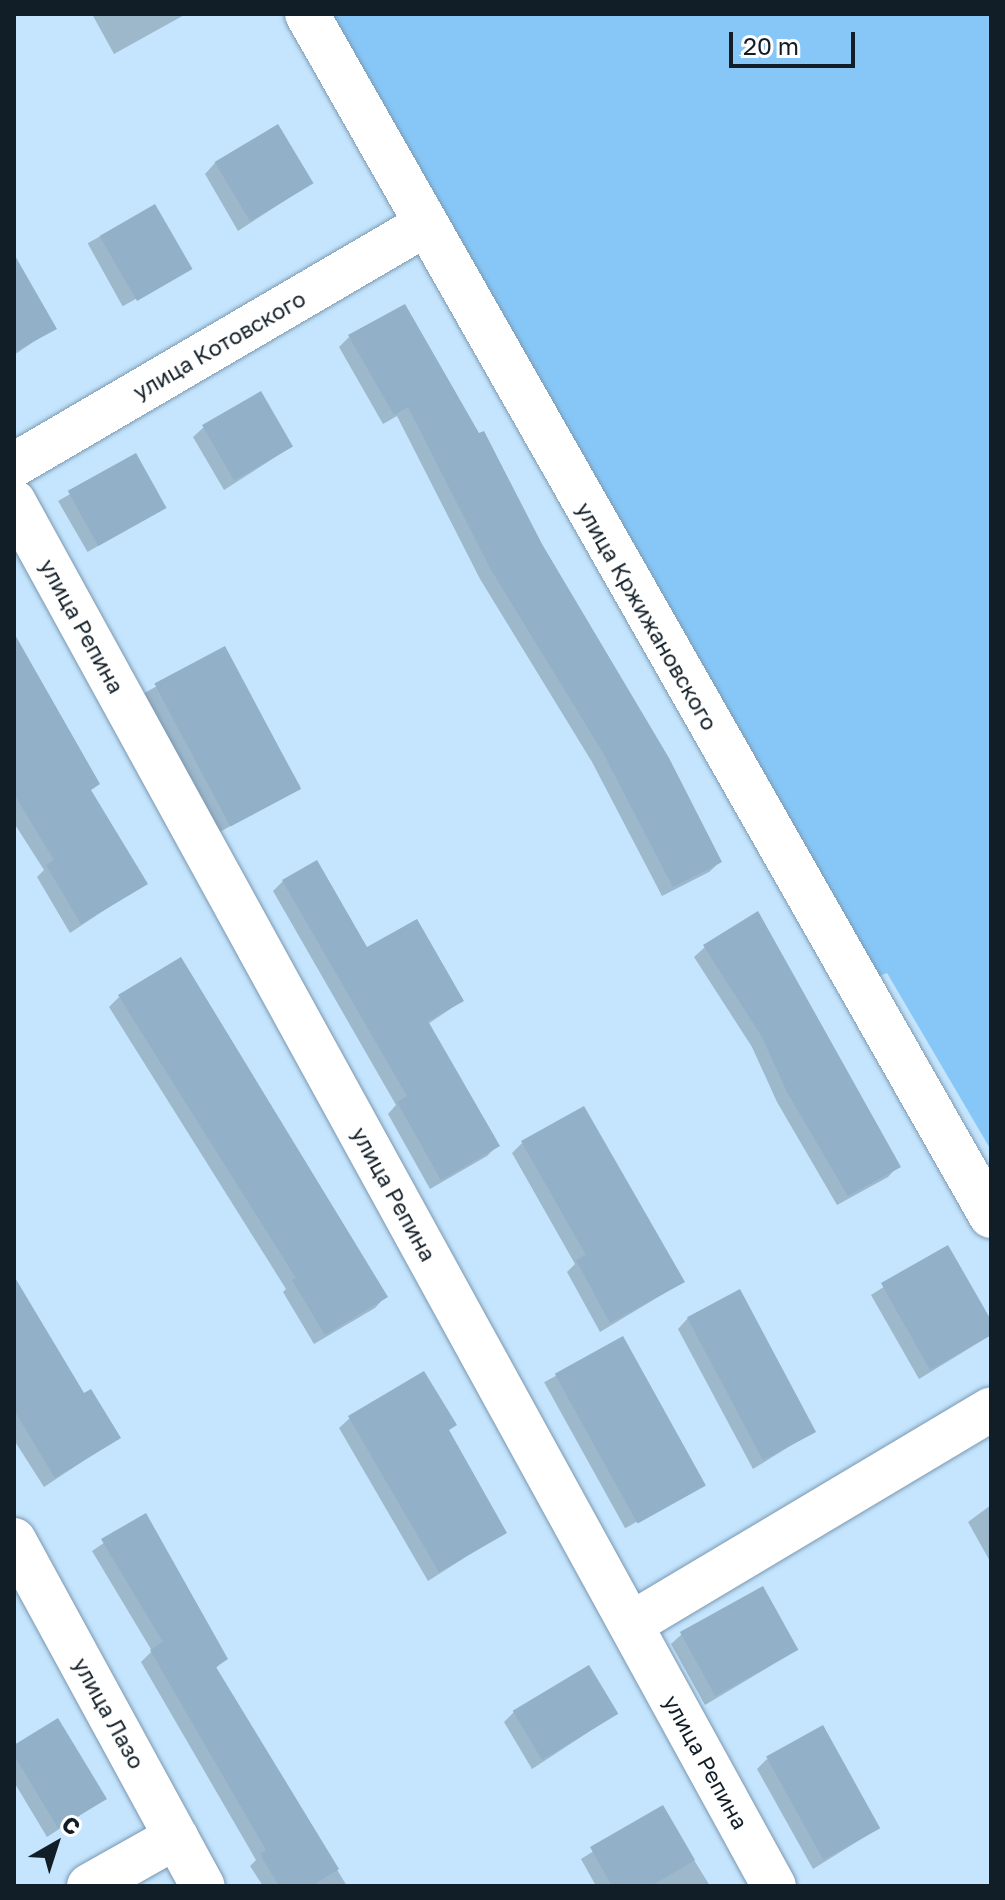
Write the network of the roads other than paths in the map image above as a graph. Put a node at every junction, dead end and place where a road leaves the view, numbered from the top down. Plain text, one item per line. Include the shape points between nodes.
1 (307, 14) edge
2 (424, 225) junction
3 (14, 465) edge
4 (14, 502) edge
5 (991, 1216) edge
6 (991, 1409) edge
7 (14, 1540) edge
8 (631, 1624) junction
9 (176, 1837) junction
10 (89, 1886) edge
11 (203, 1886) edge
12 (774, 1886) edge

1 - 2 street, улица Кржижановского
2 - 3 street, улица Котовского
2 - 5 street, улица Кржижановского
4 - 8 street, улица Репина
6 - 8 street
7 - 9 street, улица Лазо
8 - 12 street, улица Репина
9 - 10 street
9 - 11 street, улица Лазо

